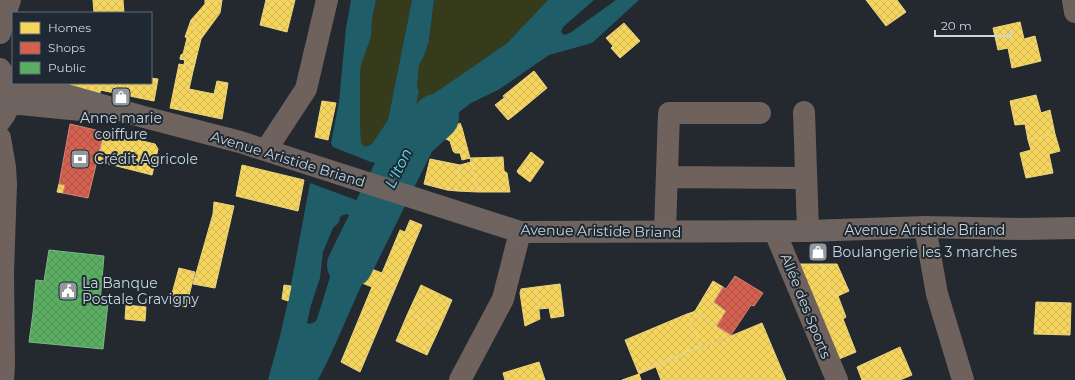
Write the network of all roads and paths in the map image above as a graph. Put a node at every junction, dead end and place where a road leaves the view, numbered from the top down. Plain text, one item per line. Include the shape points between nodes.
1 (10, 0) edge
2 (327, 0) edge
3 (1073, 0) edge
4 (1075, 12) edge
5 (0, 33) edge
6 (10, 79) edge
7 (28, 84) edge
8 (5, 112) edge
9 (804, 112) dead end
10 (760, 113) dead end
11 (144, 118) junction
12 (0, 138) edge
13 (266, 150) junction
14 (666, 177) junction
15 (806, 178) junction
16 (2, 224) edge
17 (925, 227) junction
18 (1075, 228) edge
19 (808, 231) junction
20 (520, 232) junction
21 (665, 232) junction
22 (775, 232) junction
23 (3, 380) edge
24 (460, 380) edge
25 (836, 380) edge
26 (963, 380) edge

1 - 5 street
2 - 13 street via 306,89
3 - 4 street
6 - 8 main road via 11,92
7 - 11 main road, Avenue Aristide Briand
8 - 11 main road, Avenue Aristide Briand
9 - 15 street
10 - 14 street via 669,113
11 - 13 main road, Avenue Aristide Briand
12 - 16 street via 6,184
13 - 20 main road, Avenue Aristide Briand
14 - 15 street
14 - 21 street
15 - 19 street
16 - 23 street
17 - 18 main road, Avenue Aristide Briand
17 - 19 main road, Avenue Aristide Briand
17 - 26 street via 937,294
19 - 22 main road, Avenue Aristide Briand
20 - 21 main road, Avenue Aristide Briand
20 - 24 street via 503,299
21 - 22 main road, Avenue Aristide Briand
22 - 25 street, Allée des Sports

